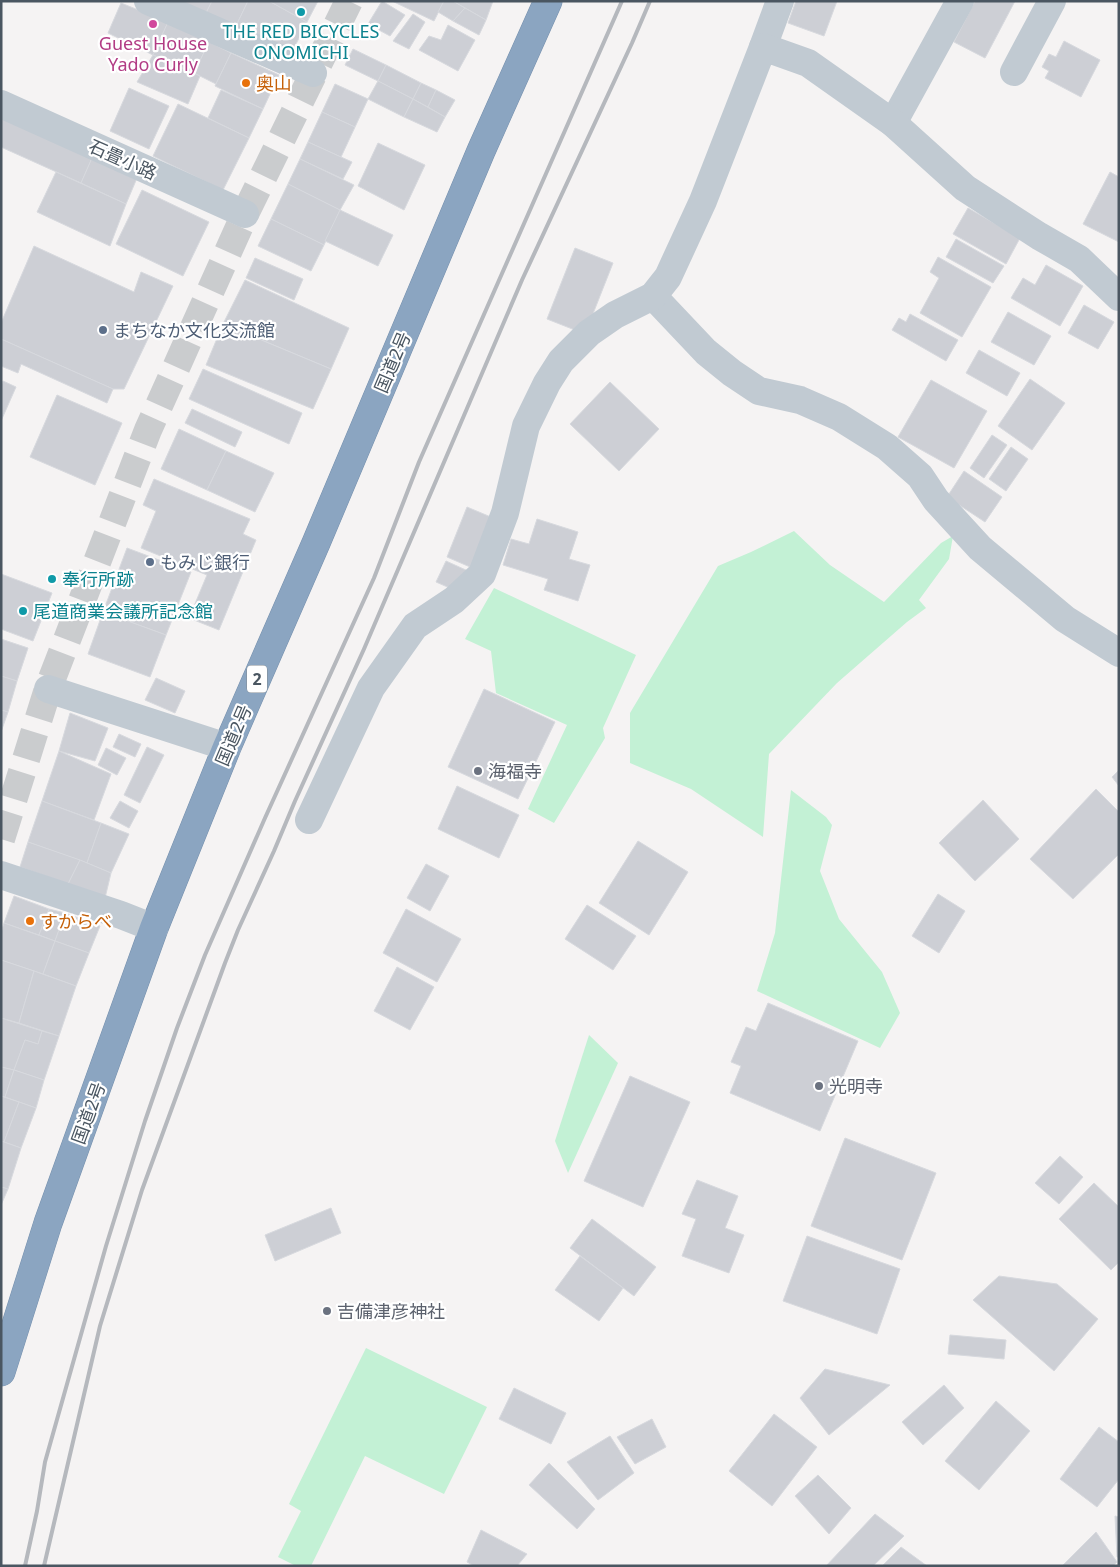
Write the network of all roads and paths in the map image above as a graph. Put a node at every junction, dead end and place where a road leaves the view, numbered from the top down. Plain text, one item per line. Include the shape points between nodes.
1 (148, 1) edge
2 (548, 1) edge
3 (780, 1) edge
4 (960, 1) edge
5 (1052, 1) edge
6 (763, 47) junction
7 (1014, 72) dead end
8 (313, 73) dead end
9 (1, 104) edge
10 (893, 123) junction
11 (246, 214) dead end
12 (653, 296) junction
13 (1119, 297) edge
14 (1119, 654) edge
15 (48, 689) dead end
16 (227, 747) junction
17 (309, 820) dead end
18 (1, 875) edge
19 (154, 928) junction
20 (1, 1372) edge

1 - 8 street
2 - 16 highway, 国道2号 / 2
3 - 6 street
4 - 10 street
5 - 7 street
6 - 10 street via 808,63
6 - 12 street via 703,202 668,277
9 - 11 street, 石畳小路
10 - 13 street via 965,188 1079,259
12 - 14 street via 706,352 758,391 800,400 839,417 887,447 920,476 936,500 980,548 1065,619
12 - 17 street via 615,315 589,333 561,361 526,426 505,513 482,574 454,600 415,626 371,688
15 - 16 street
16 - 19 highway, 国道2号 / 2
18 - 19 street
19 - 20 highway, 国道2号 / 2 via 48,1224

